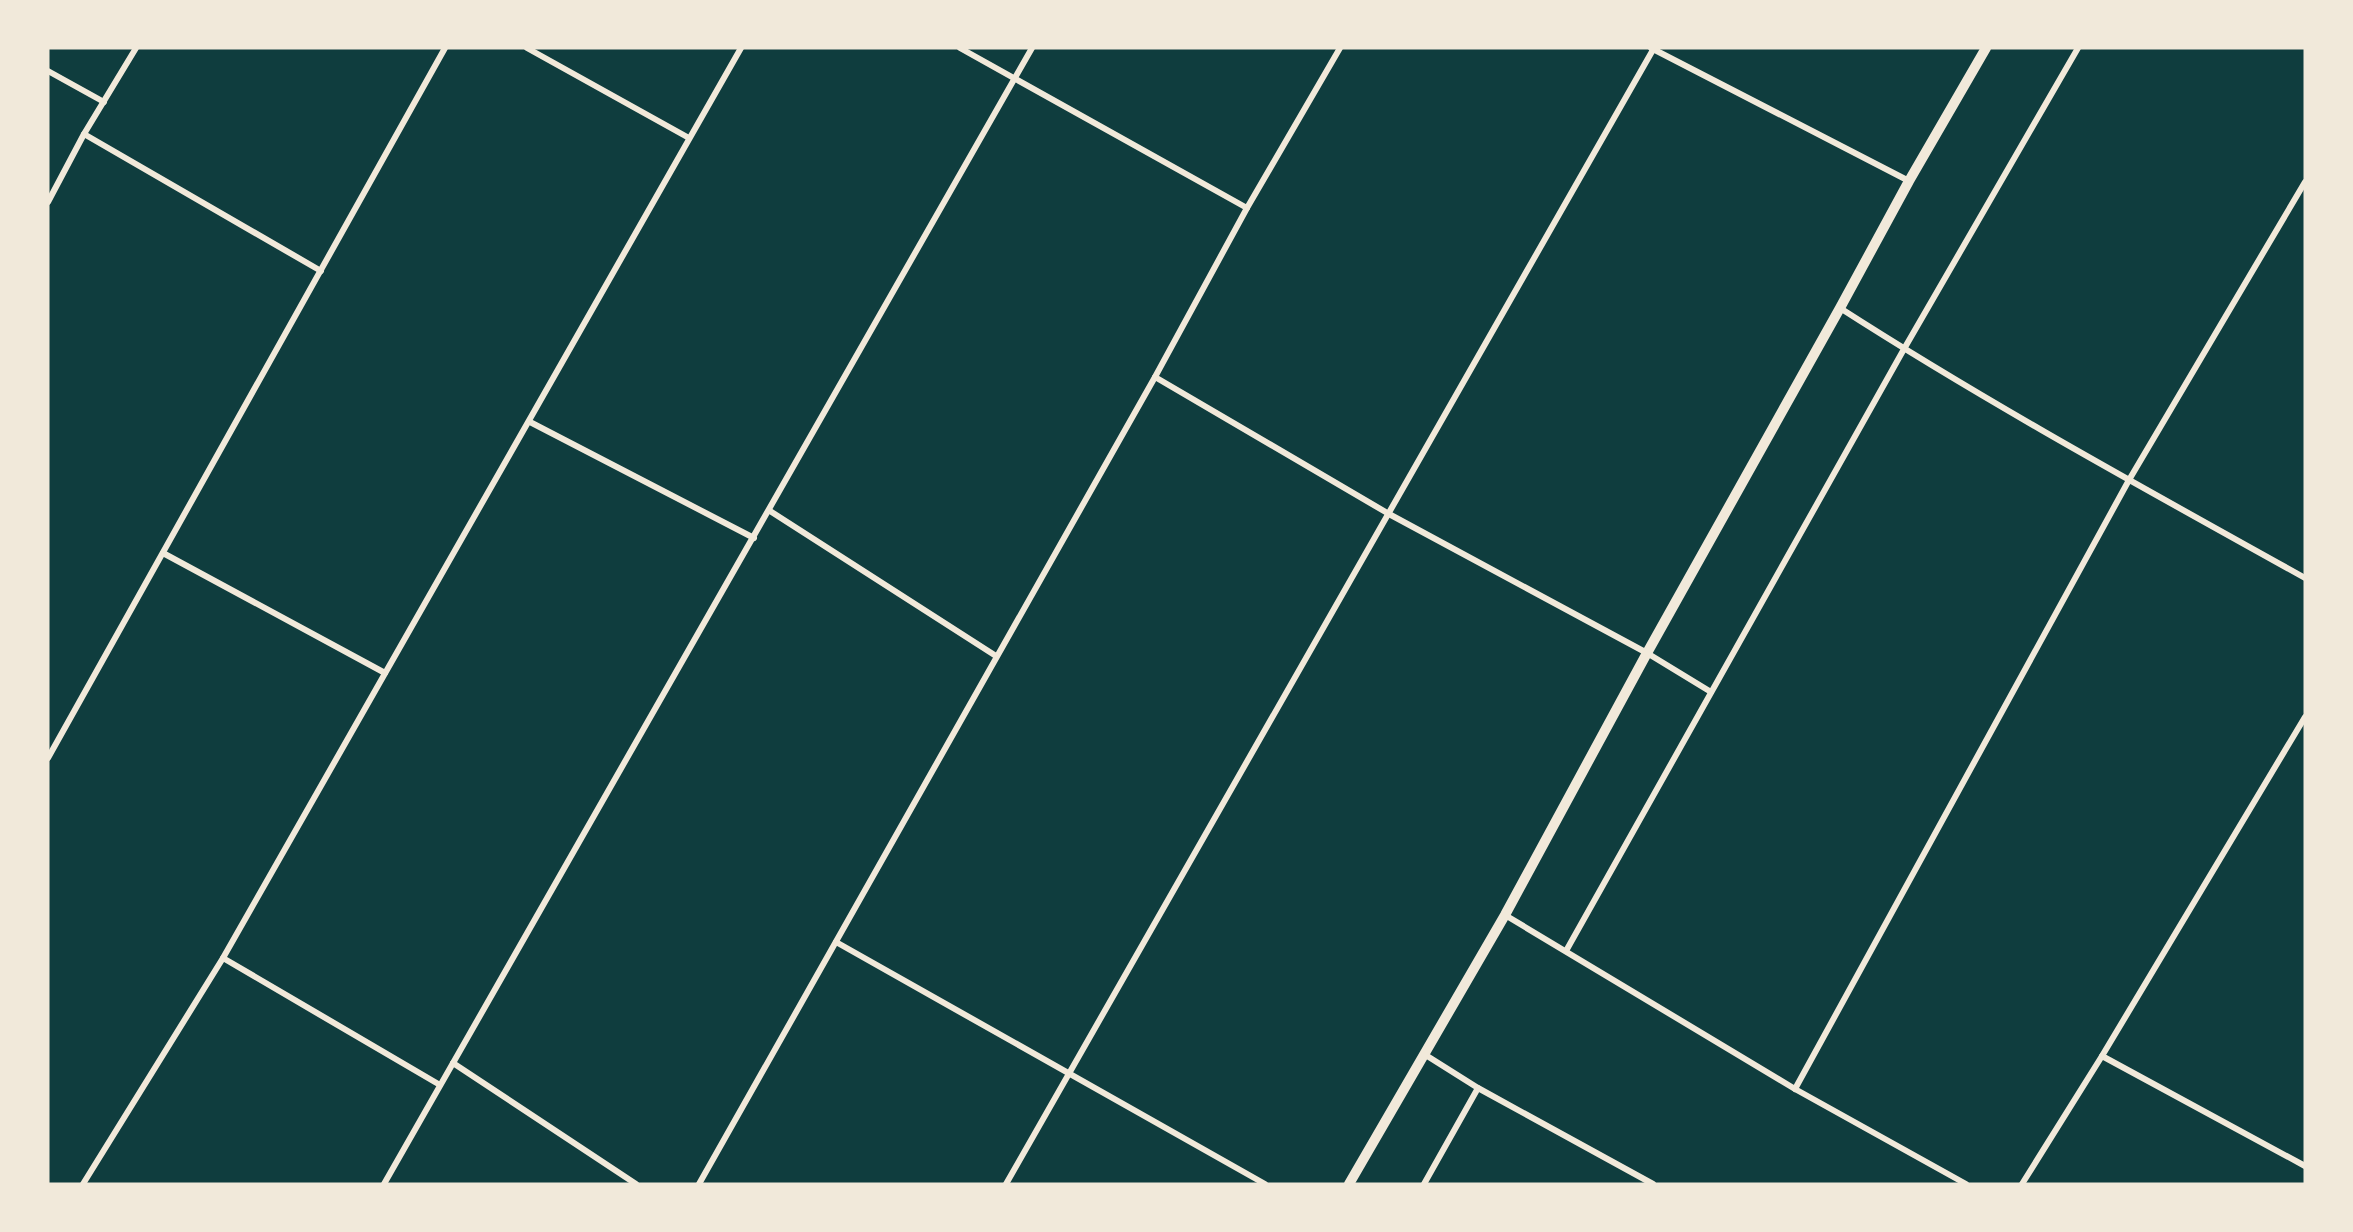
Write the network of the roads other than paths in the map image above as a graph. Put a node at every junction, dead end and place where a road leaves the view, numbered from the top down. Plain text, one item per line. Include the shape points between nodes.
1 (136, 48) edge
2 (445, 48) edge
3 (528, 48) edge
4 (741, 48) edge
5 (960, 48) edge
6 (1032, 48) edge
7 (1340, 48) edge
8 (1986, 48) edge
9 (2078, 48) edge
10 (1653, 49) edge
11 (48, 71) edge
12 (1015, 77) junction
13 (104, 102) junction
14 (84, 134) junction
15 (689, 138) junction
16 (1909, 181) junction
17 (2305, 182) edge
18 (48, 202) edge
19 (1247, 208) junction
20 (321, 271) junction
21 (1840, 308) junction
22 (1904, 349) junction
23 (1155, 377) junction
24 (530, 422) junction
25 (2129, 480) junction
26 (770, 511) junction
27 (1389, 514) junction
28 (754, 538) junction
29 (163, 553) junction
30 (2305, 578) edge
31 (1647, 653) junction
32 (996, 656) junction
33 (385, 673) junction
34 (1711, 692) junction
35 (2305, 717) edge
36 (48, 758) edge
37 (1505, 915) junction
38 (836, 942) junction
39 (1566, 951) junction
40 (223, 958) junction
41 (1423, 1054) junction
42 (2102, 1056) junction
43 (453, 1063) junction
44 (1071, 1074) junction
45 (440, 1085) junction
46 (1478, 1088) junction
47 (1795, 1089) junction
48 (2305, 1166) edge
49 (83, 1184) edge
50 (384, 1184) edge
51 (636, 1184) edge
52 (699, 1184) edge
53 (1006, 1184) edge
54 (1265, 1184) edge
55 (1349, 1184) edge
56 (1424, 1184) edge
57 (1653, 1184) edge
58 (1966, 1184) edge
59 (2022, 1184) edge

1 - 13 street
2 - 20 street
3 - 15 street
4 - 15 street
5 - 12 street
6 - 12 street
7 - 19 street
8 - 16 street
9 - 22 street
10 - 16 street
10 - 27 street
11 - 13 street
12 - 19 street
12 - 26 street
13 - 14 street
14 - 18 street
14 - 20 street
15 - 24 street
16 - 21 street
17 - 25 street
19 - 23 street
20 - 29 street
21 - 22 street
21 - 31 street
22 - 25 street
22 - 34 street
23 - 27 street
23 - 32 street
24 - 28 street
24 - 33 street
25 - 30 street
25 - 47 street
26 - 28 street
26 - 32 street
27 - 31 street
27 - 44 street
28 - 43 street
29 - 33 street
29 - 36 street
31 - 34 street
31 - 37 street
32 - 38 street
33 - 40 street
34 - 39 street
35 - 42 street
37 - 39 street
37 - 41 street
38 - 44 street
38 - 52 street
39 - 47 street
40 - 45 street
40 - 49 street
41 - 46 street
41 - 55 street
42 - 48 street
42 - 59 street
43 - 45 street
43 - 51 street
44 - 53 street
44 - 54 street
45 - 50 street
46 - 56 street
46 - 57 street
47 - 58 street

